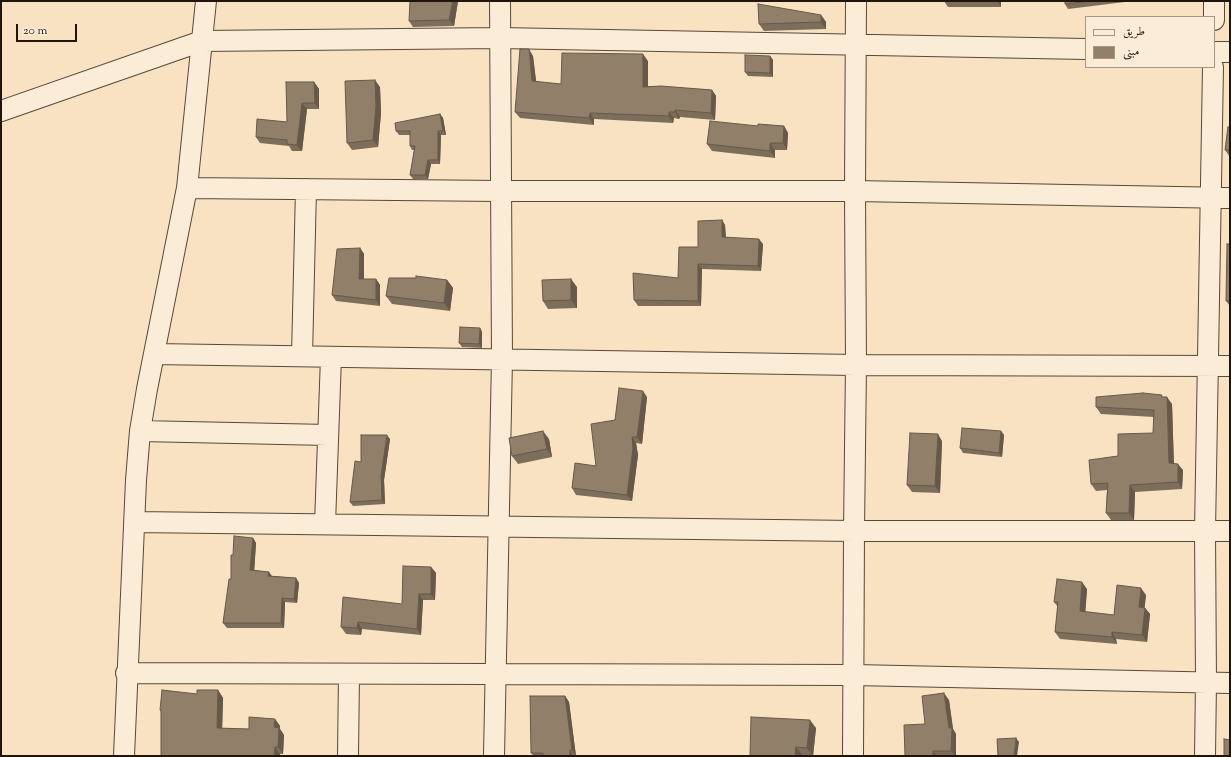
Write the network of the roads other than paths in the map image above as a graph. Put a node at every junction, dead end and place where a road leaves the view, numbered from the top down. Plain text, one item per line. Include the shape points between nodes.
1 (206, 1) edge
2 (500, 1) edge
3 (856, 1) edge
4 (1214, 1) edge
5 (1214, 16) edge
6 (500, 38) junction
7 (202, 40) junction
8 (856, 44) junction
9 (1085, 49) edge
10 (1215, 52) edge
11 (1230, 52) edge
12 (1213, 68) edge
13 (1, 111) edge
14 (187, 188) junction
15 (306, 189) junction
16 (501, 191) junction
17 (855, 191) junction
18 (1210, 198) junction
19 (1230, 198) edge
20 (154, 354) junction
21 (302, 356) junction
22 (330, 357) junction
23 (502, 359) junction
24 (856, 365) junction
25 (1207, 366) junction
26 (1230, 366) edge
27 (140, 431) junction
28 (328, 435) junction
29 (135, 522) junction
30 (325, 524) junction
31 (498, 528) junction
32 (854, 531) junction
33 (1205, 531) junction
34 (1230, 531) edge
35 (126, 673) junction
36 (349, 674) junction
37 (496, 674) junction
38 (854, 676) junction
39 (1206, 682) junction
40 (1230, 682) edge
41 (124, 756) edge
42 (348, 756) edge
43 (494, 756) edge
44 (853, 756) edge
45 (1205, 756) edge

1 - 7 street
2 - 6 street
3 - 8 street
4 - 5 street
6 - 7 street
6 - 8 street
6 - 16 street
7 - 13 street
7 - 14 street
8 - 9 street
8 - 17 street
10 - 11 street
12 - 18 street
14 - 15 street
14 - 20 street
15 - 16 street
15 - 21 street
16 - 17 street
16 - 23 street
17 - 18 street
17 - 24 street
18 - 19 street
18 - 25 street
20 - 21 street
20 - 27 street
21 - 22 street
22 - 23 street
22 - 28 street
23 - 24 street
23 - 31 street
24 - 25 street
24 - 32 street
25 - 26 street
25 - 33 street
27 - 28 street
27 - 29 street
28 - 30 street
29 - 30 street
29 - 35 street
30 - 31 street
31 - 32 street
31 - 37 street
32 - 33 street
32 - 38 street
33 - 34 street
33 - 39 street
35 - 36 street
35 - 41 street
36 - 37 street
36 - 42 street
37 - 38 street
37 - 43 street
38 - 39 street
38 - 44 street
39 - 40 street
39 - 45 street

